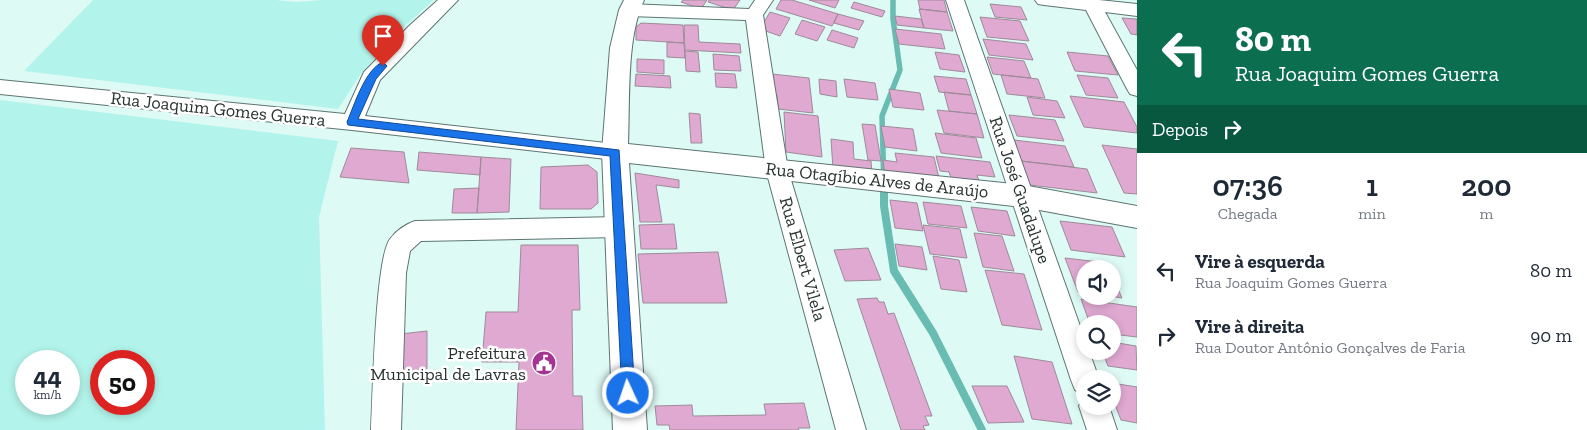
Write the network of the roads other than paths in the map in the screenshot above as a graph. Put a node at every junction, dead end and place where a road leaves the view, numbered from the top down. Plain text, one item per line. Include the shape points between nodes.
1 (449, 0) edge
2 (955, 0) edge
3 (1044, 0) edge
4 (1092, 3) edge
5 (631, 5) edge
6 (759, 7) edge
7 (1137, 10) edge
8 (0, 87) edge
9 (1137, 89) edge
10 (352, 122) junction
11 (615, 152) junction
12 (777, 170) junction
13 (1023, 196) junction
14 (1137, 217) edge
15 (619, 227) junction
16 (1082, 370) edge
17 (1097, 415) edge
18 (386, 430) edge
19 (630, 430) edge
20 (851, 430) edge
21 (1102, 430) edge

1 - 10 street via 372,77
2 - 13 street, Rua José Guadalupe
3 - 4 street
4 - 7 street
4 - 9 street
5 - 6 street
5 - 11 main road via 621,48
6 - 12 street, Rua Elbert Vilela
8 - 10 street, Rua Joaquim Gomes Guerra
10 - 11 street, Rua Joaquim Gomes Guerra
11 - 12 main road, Rua Otagíbio Alves de Araújo
11 - 15 main road
12 - 13 main road, Rua Otagíbio Alves de Araújo
12 - 20 street, Rua Elbert Vilela
13 - 14 main road, Rua Otagíbio Alves de Araújo
13 - 16 street, Rua José Guadalupe
15 - 18 street via 415,231 399,246 393,273
15 - 19 main road
17 - 21 street

